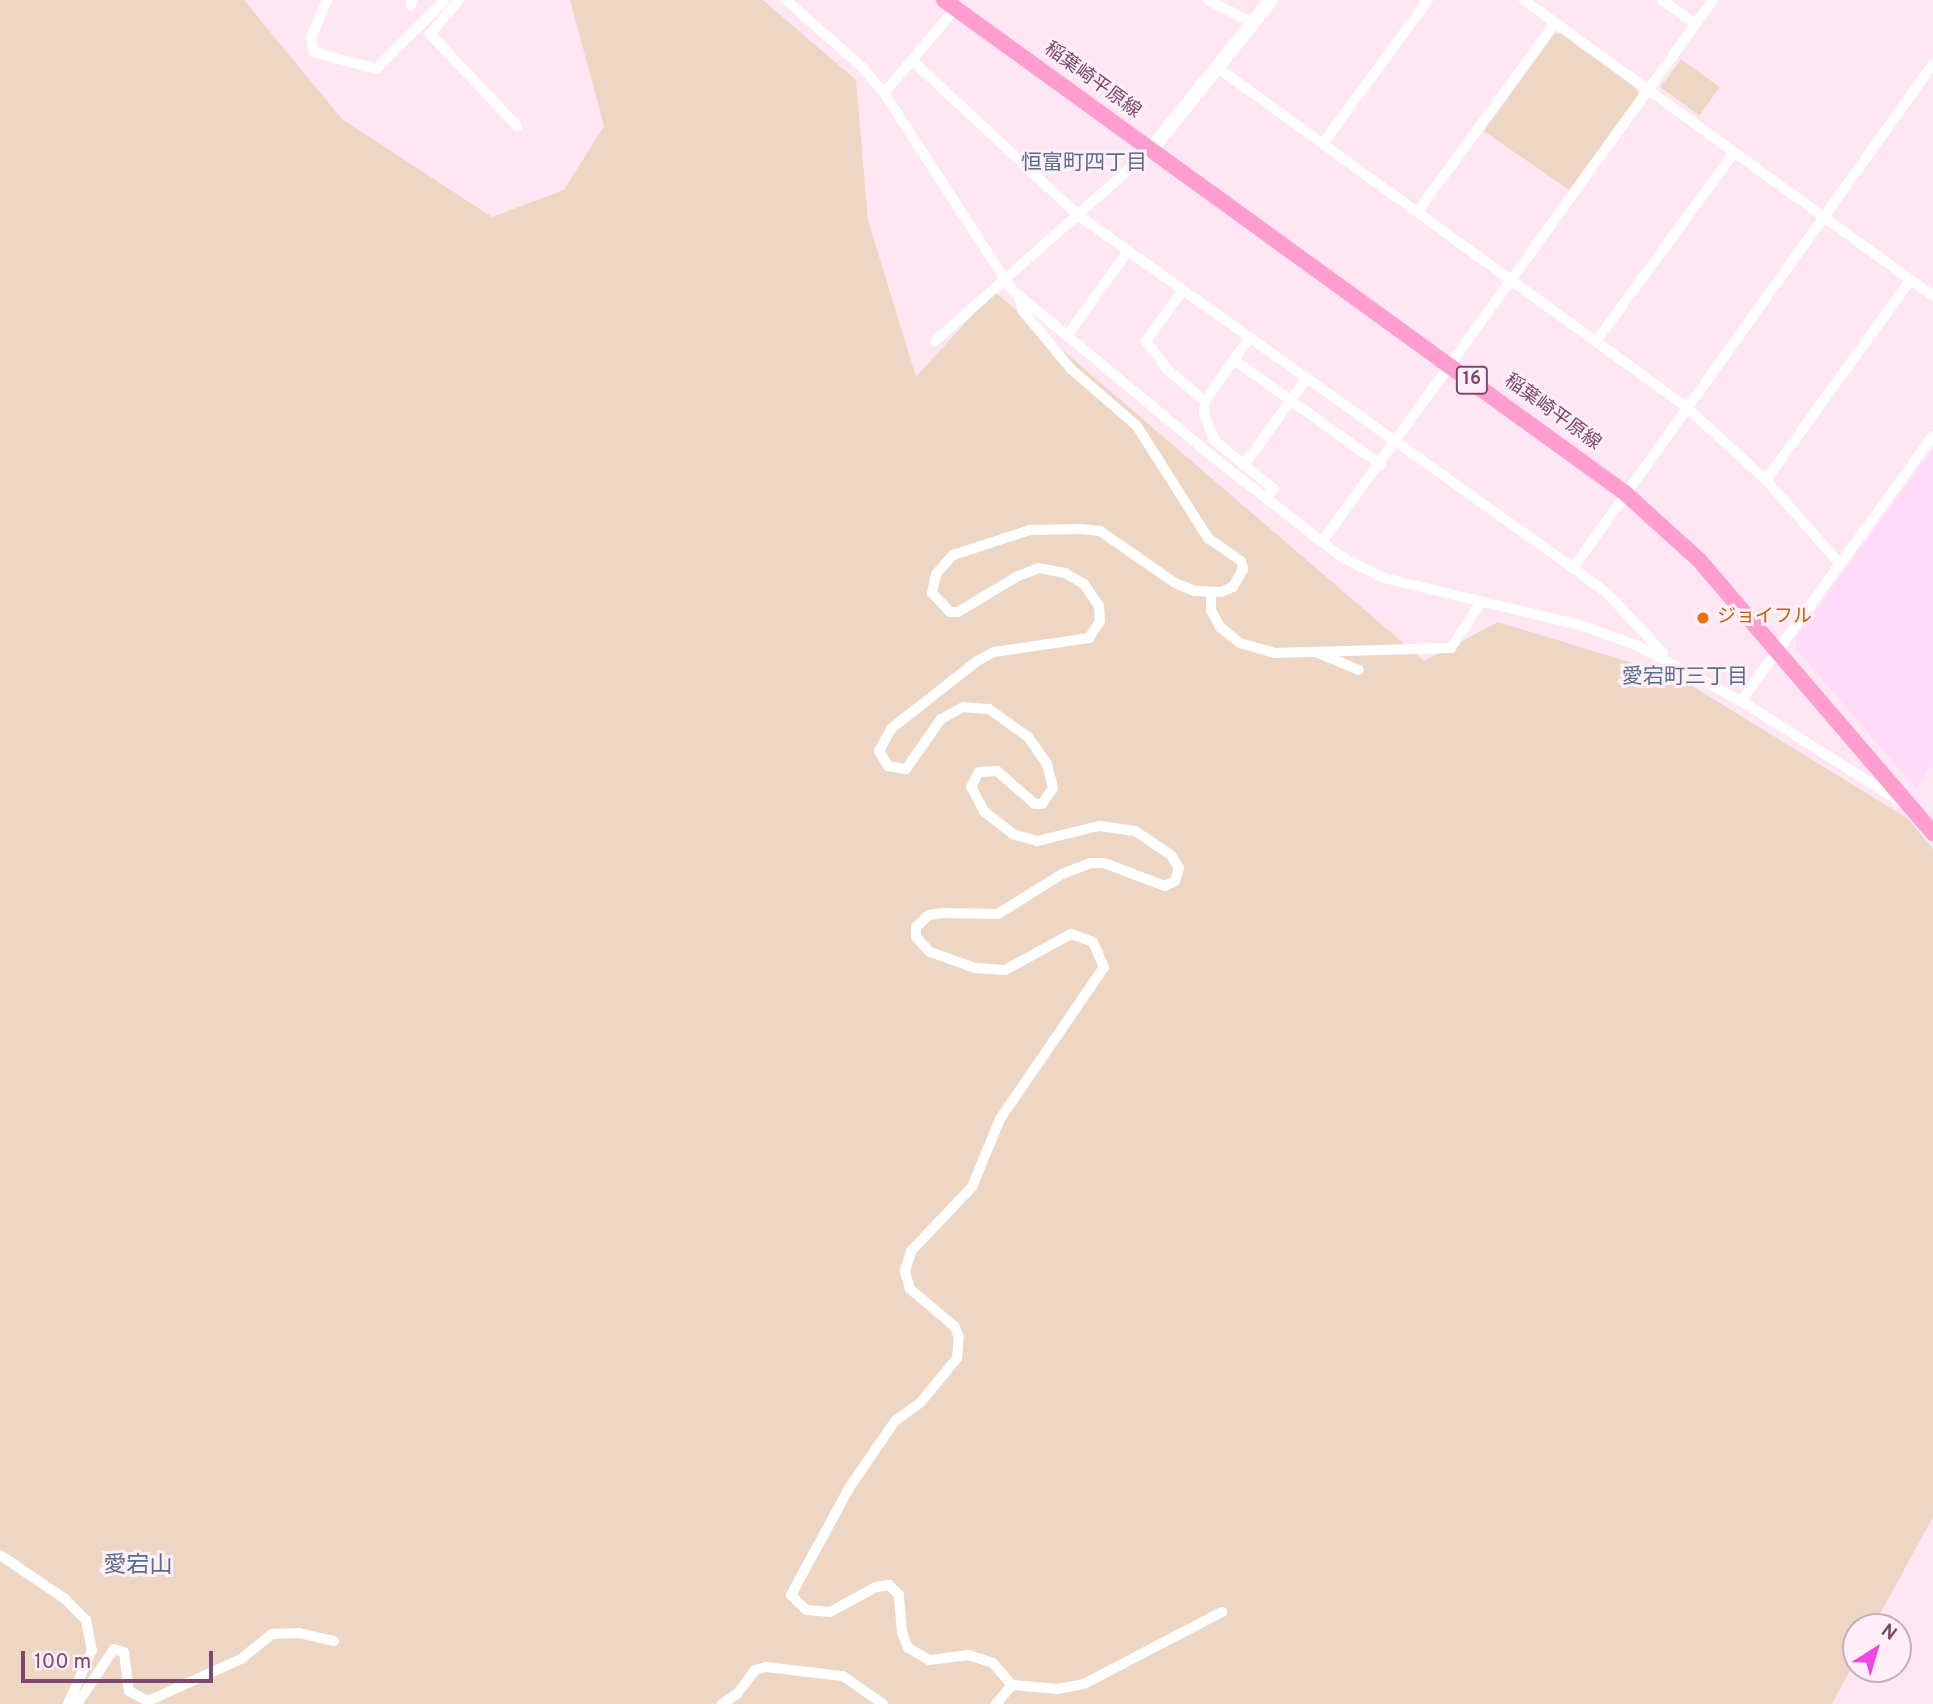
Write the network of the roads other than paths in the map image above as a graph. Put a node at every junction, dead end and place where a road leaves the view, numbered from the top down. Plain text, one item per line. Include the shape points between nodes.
1 (327, 0) edge
2 (445, 0) edge
3 (459, 0) edge
4 (786, 0) edge
5 (1208, 0) edge
6 (1271, 0) edge
7 (1428, 0) edge
8 (1524, 0) edge
9 (1662, 0) edge
10 (1713, 0) edge
11 (950, 4) edge
12 (1254, 23) junction
13 (1555, 23) junction
14 (1695, 24) junction
15 (914, 62) junction
16 (1933, 64) edge
17 (1218, 68) junction
18 (1650, 91) junction
19 (884, 93) junction
20 (517, 126) dead end
21 (1324, 142) junction
22 (1151, 150) junction
23 (1734, 153) junction
24 (1418, 211) junction
25 (1078, 215) junction
26 (1821, 216) junction
27 (1128, 251) junction
28 (1004, 279) junction
29 (1513, 279) junction
30 (1910, 279) junction
31 (1183, 290) junction
32 (1019, 296) junction
33 (1933, 296) edge
34 (1067, 335) junction
35 (1250, 337) junction
36 (1597, 340) junction
37 (935, 341) dead end
38 (1234, 360) junction
39 (1452, 365) junction
40 (1307, 378) junction
41 (1205, 401) junction
42 (1291, 401) junction
43 (1685, 405) junction
44 (1933, 436) edge
45 (1397, 441) junction
46 (1244, 465) junction
47 (1381, 465) junction
48 (1766, 480) junction
49 (1625, 492) junction
50 (1267, 498) junction
51 (1322, 542) junction
52 (1840, 564) junction
53 (1573, 568) junction
54 (1211, 593) junction
55 (1480, 604) junction
56 (1312, 651) junction
57 (1778, 652) junction
58 (1672, 662) junction
59 (1359, 670) dead end
60 (1741, 701) junction
61 (1911, 808) junction
62 (1933, 833) edge
63 (0, 1555) edge
64 (1223, 1612) dead end
65 (334, 1641) dead end
66 (1012, 1685) junction
67 (68, 1704) edge
68 (77, 1704) edge
69 (722, 1704) edge
70 (883, 1704) edge
71 (996, 1704) edge

1 - 2 street via 310,38 314,52 376,69
3 - 20 street via 430,34
4 - 19 street via 863,68
5 - 12 street
6 - 12 street
7 - 21 street
8 - 13 street
9 - 14 street
10 - 14 street
11 - 15 street
11 - 22 main road, 稲葉崎平原線 / 16
12 - 17 street
13 - 18 street
13 - 24 street
14 - 18 street
15 - 19 street
15 - 25 street
16 - 26 street
17 - 21 street
17 - 22 street
18 - 23 street
18 - 29 street
19 - 28 street
21 - 24 street
22 - 25 street
22 - 39 main road, 稲葉崎平原線 / 16
23 - 26 street
23 - 36 street
24 - 29 street
25 - 27 street
25 - 28 street
26 - 30 street
26 - 43 street
27 - 31 street
27 - 34 street
28 - 32 street
28 - 37 street
29 - 36 street
29 - 39 street
30 - 33 street
30 - 48 street
31 - 35 street
31 - 41 street via 1146,341 1167,369
32 - 34 street
32 - 54 street via 1023,311 1071,369 1137,426 1208,538 1241,561 1238,584
34 - 50 street
35 - 38 street
35 - 40 street
36 - 43 street
38 - 41 street
38 - 42 street
39 - 45 street
39 - 49 main road, 稲葉崎平原線 / 16
40 - 42 street
40 - 45 street
41 - 46 street via 1203,415 1215,441
42 - 46 street
42 - 47 street
43 - 48 street
43 - 49 street
44 - 52 street
45 - 47 street
45 - 53 street
46 - 50 street via 1275,489
47 - 51 street
48 - 52 street
49 - 53 street
49 - 57 main road, 稲葉崎平原線 / 16 via 1699,560
50 - 51 street
51 - 55 street via 1364,570
52 - 57 street
53 - 58 street via 1608,594
54 - 56 street via 1214,620 1240,643 1275,653
54 - 66 street via 1175,583 1100,531 1030,530 953,555 936,574 932,593 941,607 958,612 1039,568 1065,572 1084,584 1099,606 1100,621 1089,638 994,652 977,661 892,728 879,751 888,766 906,769 941,719 963,707 989,709 1028,737 1047,764 1053,788 1042,804 1035,804 997,771 979,772 971,787 984,811 1013,834 1037,841 1099,826 1135,831 1171,855 1179,868 1175,881 1165,886 1104,863 1090,863 1062,874 998,914 929,915 916,927 916,937 930,952 975,968 1005,970 1071,934 1093,942 1104,967 1000,1119 972,1187 911,1251 905,1271 910,1289 954,1326 957,1358 921,1402 895,1421 849,1488 791,1595 806,1610 830,1612 876,1587 889,1585 899,1595 902,1632 914,1653 929,1660 977,1656 993,1663
55 - 56 street via 1451,648
55 - 58 street via 1580,625
56 - 59 street
57 - 60 street
57 - 61 main road, 稲葉崎平原線 / 16
58 - 60 street
60 - 61 street
61 - 62 main road, 稲葉崎平原線 / 16
63 - 67 street via 65,1599 86,1620 92,1650
64 - 66 street via 1084,1684 1058,1689
65 - 68 street via 299,1633 272,1634 241,1659 148,1700 129,1690 124,1652 114,1649
66 - 71 street
69 - 70 street via 737,1694 755,1670 766,1667 843,1676

